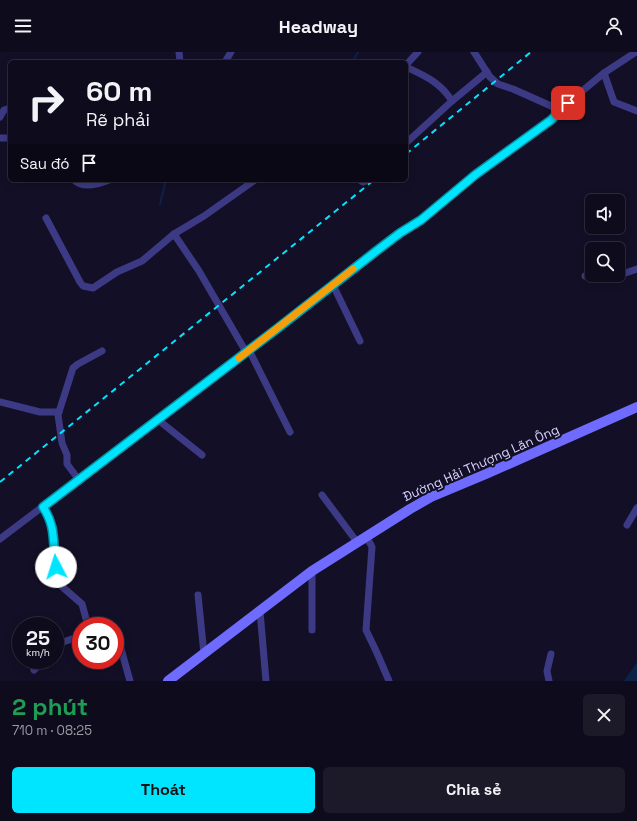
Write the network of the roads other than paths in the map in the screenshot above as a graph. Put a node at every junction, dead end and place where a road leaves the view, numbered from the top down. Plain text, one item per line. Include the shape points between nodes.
1 (418, 52) edge
2 (474, 52) edge
3 (636, 52) edge
4 (408, 64) edge
5 (408, 67) edge
6 (487, 72) junction
7 (604, 73) junction
8 (452, 101) junction
9 (8, 109) edge
10 (560, 110) junction
11 (637, 112) edge
12 (0, 116) edge
13 (408, 141) edge
14 (77, 182) edge
15 (100, 182) edge
16 (252, 182) edge
17 (46, 218) dead end
18 (174, 234) junction
19 (637, 269) edge
20 (625, 273) edge
21 (333, 285) junction
22 (360, 341) dead end
23 (102, 351) dead end
24 (247, 351) junction
25 (0, 402) edge
26 (637, 407) edge
27 (59, 412) junction
28 (157, 419) junction
29 (290, 432) dead end
30 (202, 455) dead end
31 (80, 480) junction
32 (322, 495) dead end
33 (43, 507) junction
34 (637, 508) edge
35 (627, 525) dead end
36 (0, 539) edge
37 (361, 539) junction
38 (312, 571) junction
39 (198, 595) dead end
40 (260, 611) junction
41 (86, 617) edge
42 (312, 630) dead end
43 (204, 654) junction
44 (551, 654) dead end
45 (124, 660) edge
46 (130, 681) edge
47 (168, 681) edge
48 (266, 681) edge
49 (389, 681) edge
50 (549, 681) edge

1 - 4 street
2 - 6 street
3 - 7 street
5 - 8 street via 434,81
6 - 8 street
6 - 10 street via 498,84
7 - 10 street
7 - 11 street via 614,102
8 - 13 street
9 - 12 street
10 - 21 street via 551,120 475,175 421,220 400,233
14 - 15 street via 87,185
16 - 18 street
17 - 18 street via 80,282 88,288 93,288 117,272 142,261
18 - 24 street
19 - 20 street
21 - 22 street
21 - 24 street
23 - 27 street via 73,368
24 - 28 street
24 - 29 street
25 - 27 street via 40,412
26 - 37 street, Đường Hải Thượng Lãn Ông via 427,499
27 - 31 street via 58,420 67,464
28 - 30 street
28 - 31 street
31 - 33 street
32 - 37 street
33 - 36 street
33 - 41 street via 52,526 59,584 82,604
34 - 35 street
37 - 38 street, Đường Hải Thượng Lãn Ông
37 - 49 street via 370,543 372,547 366,630
38 - 40 street, Đường Hải Thượng Lãn Ông
38 - 42 street
39 - 43 street
40 - 43 street, Đường Hải Thượng Lãn Ông
40 - 48 street
43 - 47 street, Đường Hải Thượng Lãn Ông
44 - 50 street via 547,670
45 - 46 street

